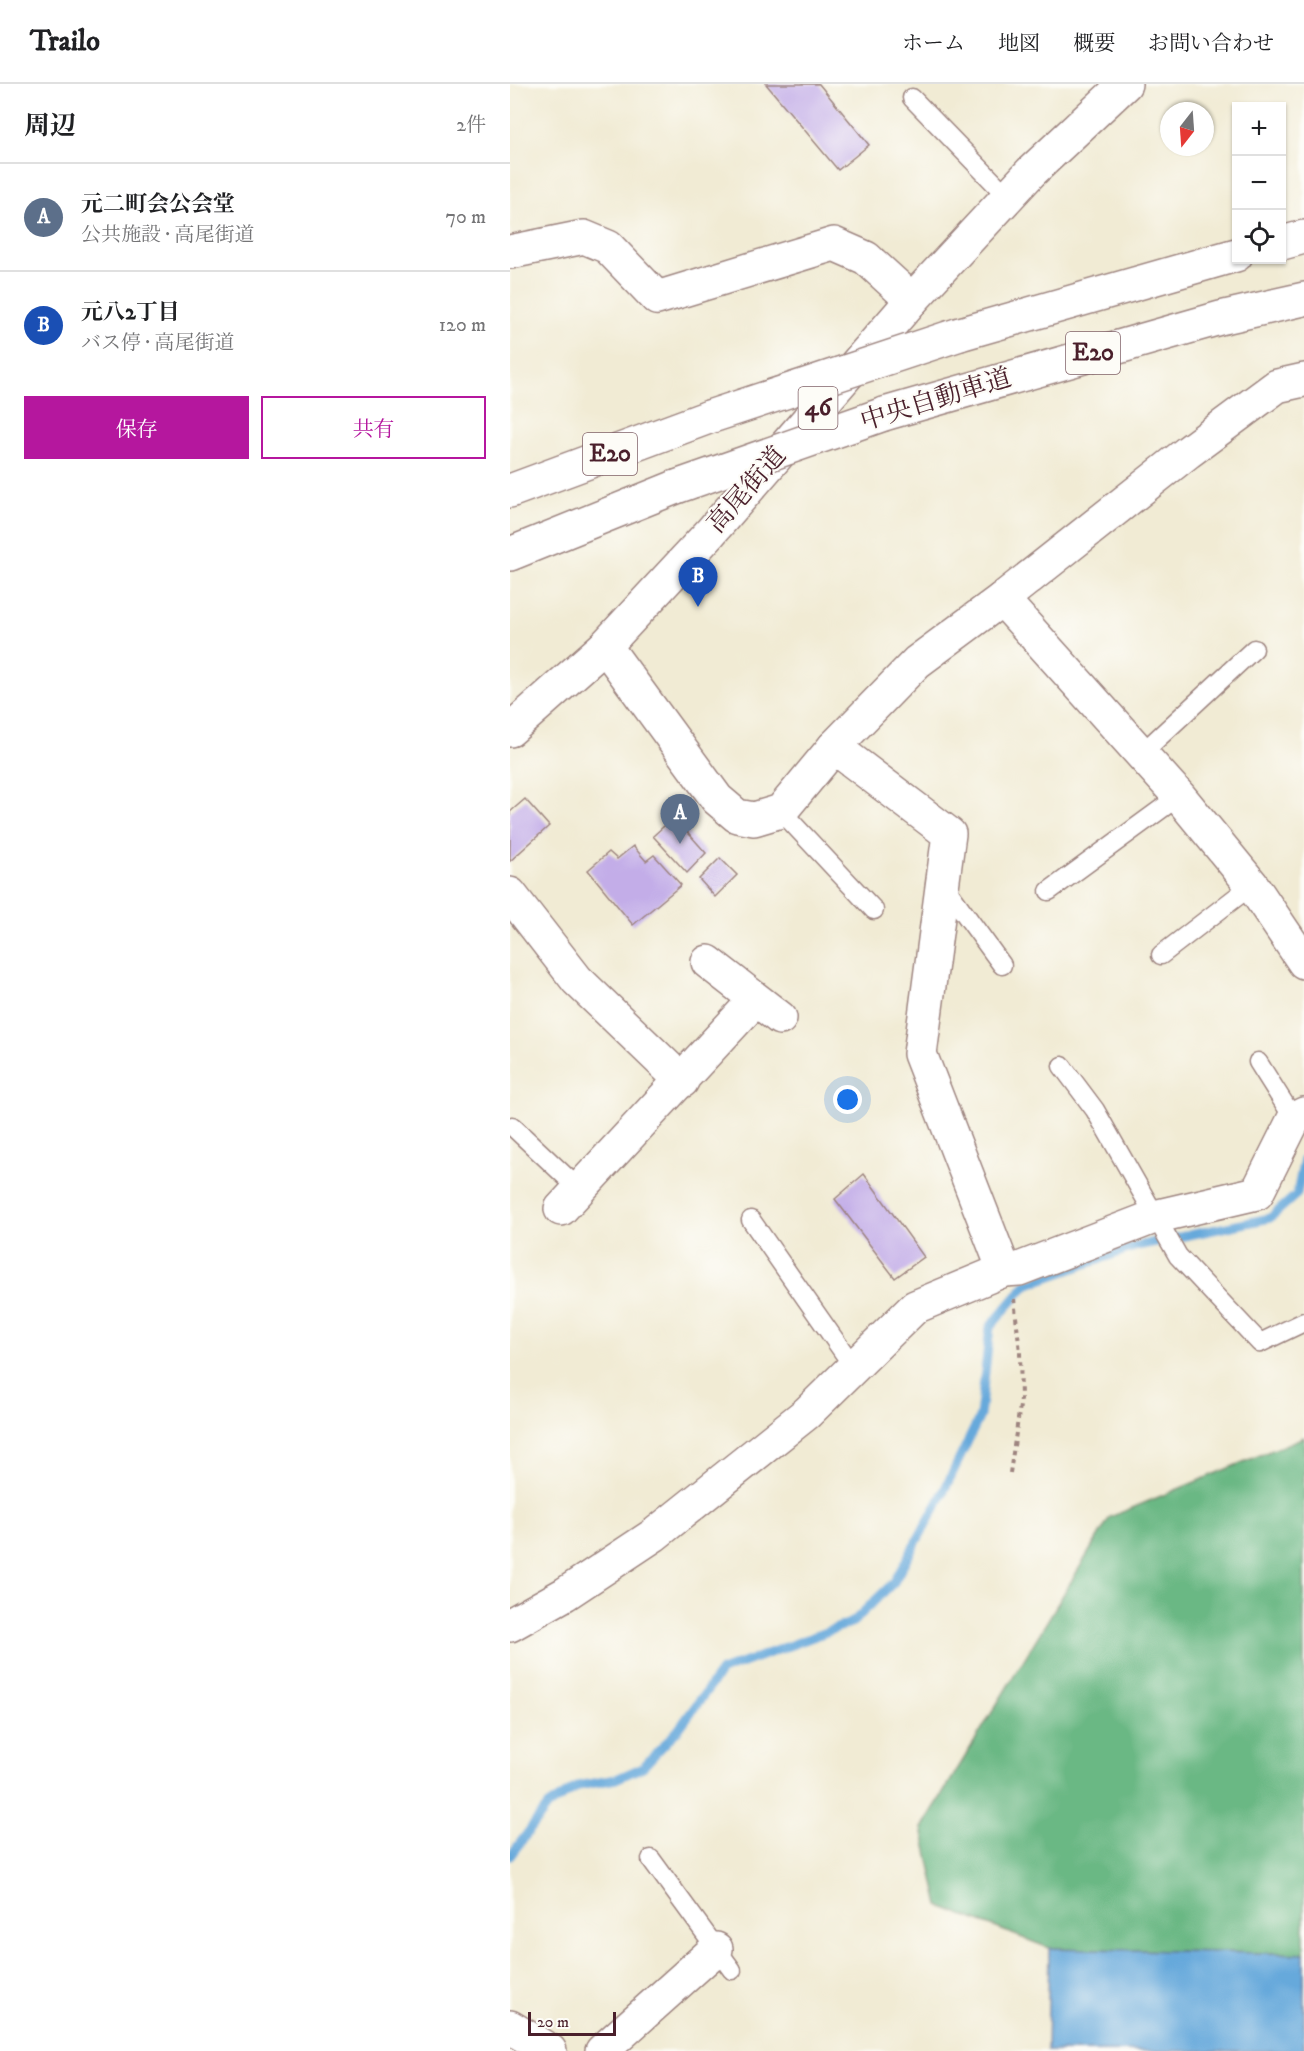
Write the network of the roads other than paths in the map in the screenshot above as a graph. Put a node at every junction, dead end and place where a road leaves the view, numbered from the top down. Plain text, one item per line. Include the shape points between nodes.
1 (1125, 84) edge
2 (912, 98) dead end
3 (1008, 197) junction
4 (1304, 237) edge
5 (1286, 242) edge
6 (510, 252) edge
7 (1232, 256) edge
8 (1304, 299) edge
9 (912, 300) junction
10 (1304, 380) edge
11 (510, 491) edge
12 (510, 554) edge
13 (1002, 599) junction
14 (605, 646) junction
15 (1254, 649) dead end
16 (510, 730) edge
17 (834, 747) junction
18 (1142, 753) junction
19 (1179, 796) junction
20 (781, 811) junction
21 (943, 884) junction
22 (1252, 885) junction
23 (1049, 891) dead end
24 (510, 894) edge
25 (874, 910) dead end
26 (1161, 955) dead end
27 (708, 962) dead end
28 (1304, 962) edge
29 (1002, 965) dead end
30 (1258, 1062) dead end
31 (1062, 1066) dead end
32 (682, 1081) junction
33 (1299, 1117) edge
34 (512, 1126) dead end
35 (570, 1199) joint
36 (751, 1220) dead end
37 (1158, 1223) junction
38 (1004, 1270) junction
39 (1304, 1322) edge
40 (854, 1366) junction
41 (510, 1624) edge
42 (651, 1859) dead end
43 (724, 1959) joint
44 (510, 2027) edge
45 (550, 2051) edge
46 (602, 2051) edge

1 - 3 main road, 高尾街道 / 46
2 - 3 lane
3 - 9 main road, 高尾街道 / 46
4 - 5 main road
6 - 9 main road via 584,237 608,247 657,298 834,244 866,258
7 - 11 main road, 中央自動車道 / E20, bridge via 960,334 709,417
8 - 12 main road, 中央自動車道 / E20, bridge via 1220,318 884,414 676,487
9 - 14 main road, 高尾街道 / 46 via 710,533
10 - 13 main road via 1277,386
13 - 17 main road via 917,662
13 - 18 main road
14 - 16 main road, 高尾街道 / 46
14 - 20 main road via 717,799 737,816 754,819
15 - 18 lane
17 - 20 main road
17 - 21 main road via 950,834
18 - 19 main road
19 - 22 main road
19 - 23 lane
20 - 25 lane
21 - 29 lane
21 - 38 main road via 920,1054
22 - 26 lane
22 - 28 main road
24 - 32 main road via 577,980
27 - 32 main road via 767,1009
30 - 33 lane
31 - 37 lane via 1095,1110
32 - 35 main road
33 - 37 main road via 1257,1193
34 - 35 lane
36 - 40 lane
37 - 38 main road via 1019,1269
37 - 39 lane via 1178,1256 1260,1343
38 - 40 main road via 915,1307
40 - 41 main road via 807,1413 654,1535 565,1594
42 - 43 lane
43 - 46 main road
44 - 45 main road

